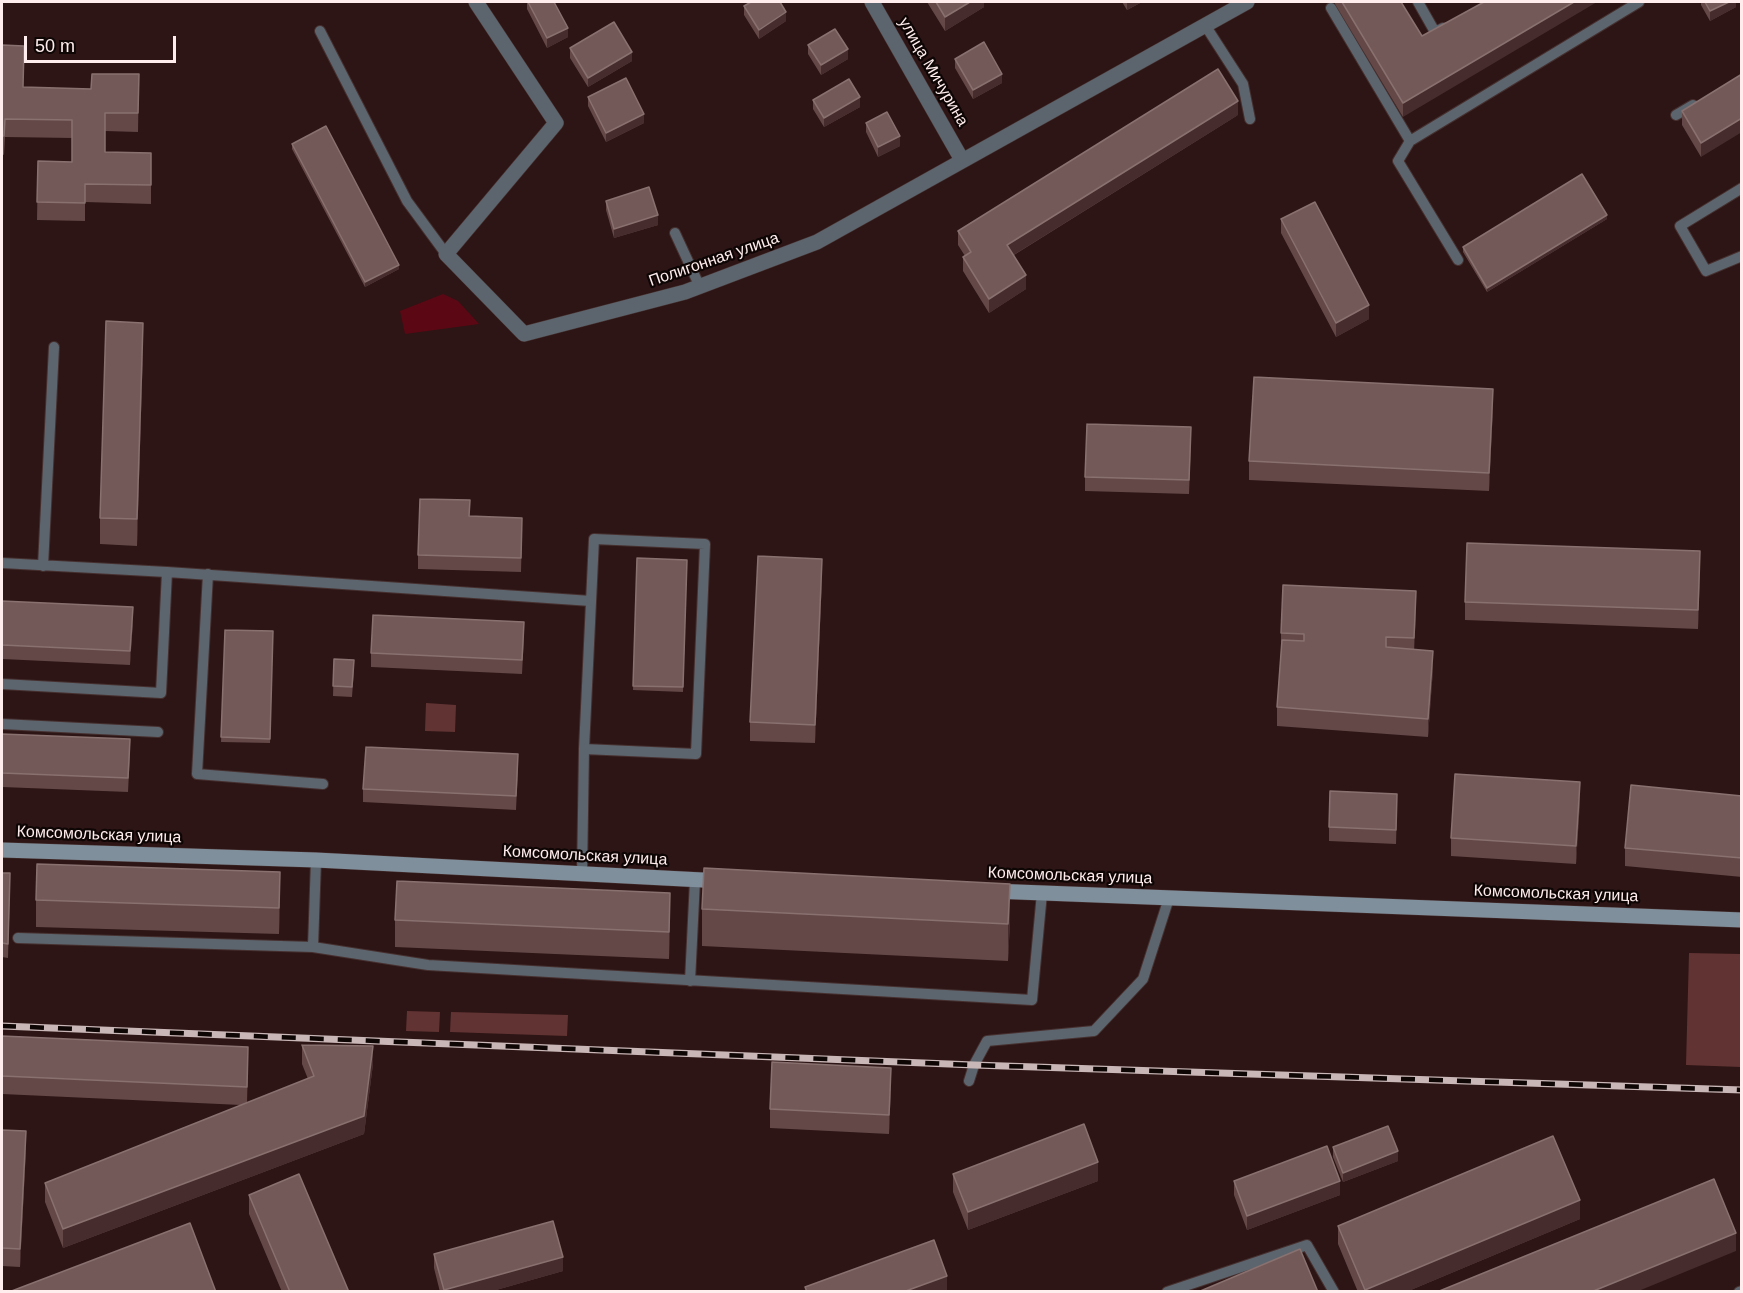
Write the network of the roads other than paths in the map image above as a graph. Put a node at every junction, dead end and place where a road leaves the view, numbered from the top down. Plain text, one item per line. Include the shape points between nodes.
1 (476, 2) edge
2 (872, 2) edge
3 (1247, 2) edge
4 (1418, 2) edge
5 (1639, 2) edge
6 (1226, 7) edge
7 (1331, 8) dead end
8 (1453, 22) edge
9 (1205, 25) junction
10 (320, 31) dead end
11 (1704, 98) edge
12 (1676, 115) dead end
13 (1250, 119) dead end
14 (1410, 141) junction
15 (962, 160) junction
16 (1742, 188) edge
17 (675, 233) dead end
18 (446, 254) junction
19 (1742, 256) edge
20 (1458, 260) dead end
21 (700, 287) junction
22 (54, 347) dead end
23 (2, 563) edge
24 (43, 566) junction
25 (167, 572) junction
26 (208, 574) junction
27 (591, 602) junction
28 (2, 684) edge
29 (2, 724) edge
30 (158, 732) dead end
31 (584, 749) junction
32 (323, 784) dead end
33 (2, 849) edge
34 (316, 860) junction
35 (582, 875) junction
36 (695, 880) junction
37 (731, 881) edge
38 (982, 891) edge
39 (1042, 893) junction
40 (1169, 898) junction
41 (1742, 920) edge
42 (18, 938) dead end
43 (313, 947) junction
44 (690, 981) junction
45 (969, 1081) dead end
46 (1167, 1292) edge
47 (1334, 1292) edge

1 - 18 street via 556,123
2 - 15 street, улица Мичурина
3 - 6 street, Полигонная улица
4 - 8 lane via 1435,32
5 - 14 lane
6 - 9 street, Полигонная улица
7 - 14 lane
9 - 13 lane via 1244,84
9 - 15 street, Полигонная улица
10 - 18 lane via 407,201
11 - 12 lane
14 - 20 lane via 1398,161
15 - 21 street, Полигонная улица via 817,242
16 - 19 lane via 1680,226 1706,271
17 - 21 lane
18 - 21 street, Полигонная улица via 524,334
22 - 24 lane
23 - 24 lane
24 - 25 lane
25 - 26 lane
25 - 28 lane via 161,693
26 - 27 lane
26 - 32 lane via 197,774
27 - 31 lane
27 - 31 lane via 594,539 705,544 696,754
29 - 30 lane
31 - 35 lane
33 - 34 street, Комсомольская улица
34 - 35 street, Комсомольская улица
34 - 43 lane
35 - 36 street, Комсомольская улица
36 - 37 street, Комсомольская улица
36 - 44 lane
38 - 39 street, Комсомольская улица
39 - 40 street, Комсомольская улица
39 - 44 lane via 1032,1000
40 - 41 street, Комсомольская улица
40 - 45 lane via 1143,978 1094,1031 987,1041
42 - 43 lane
43 - 44 lane via 428,965
46 - 47 lane via 1308,1245

